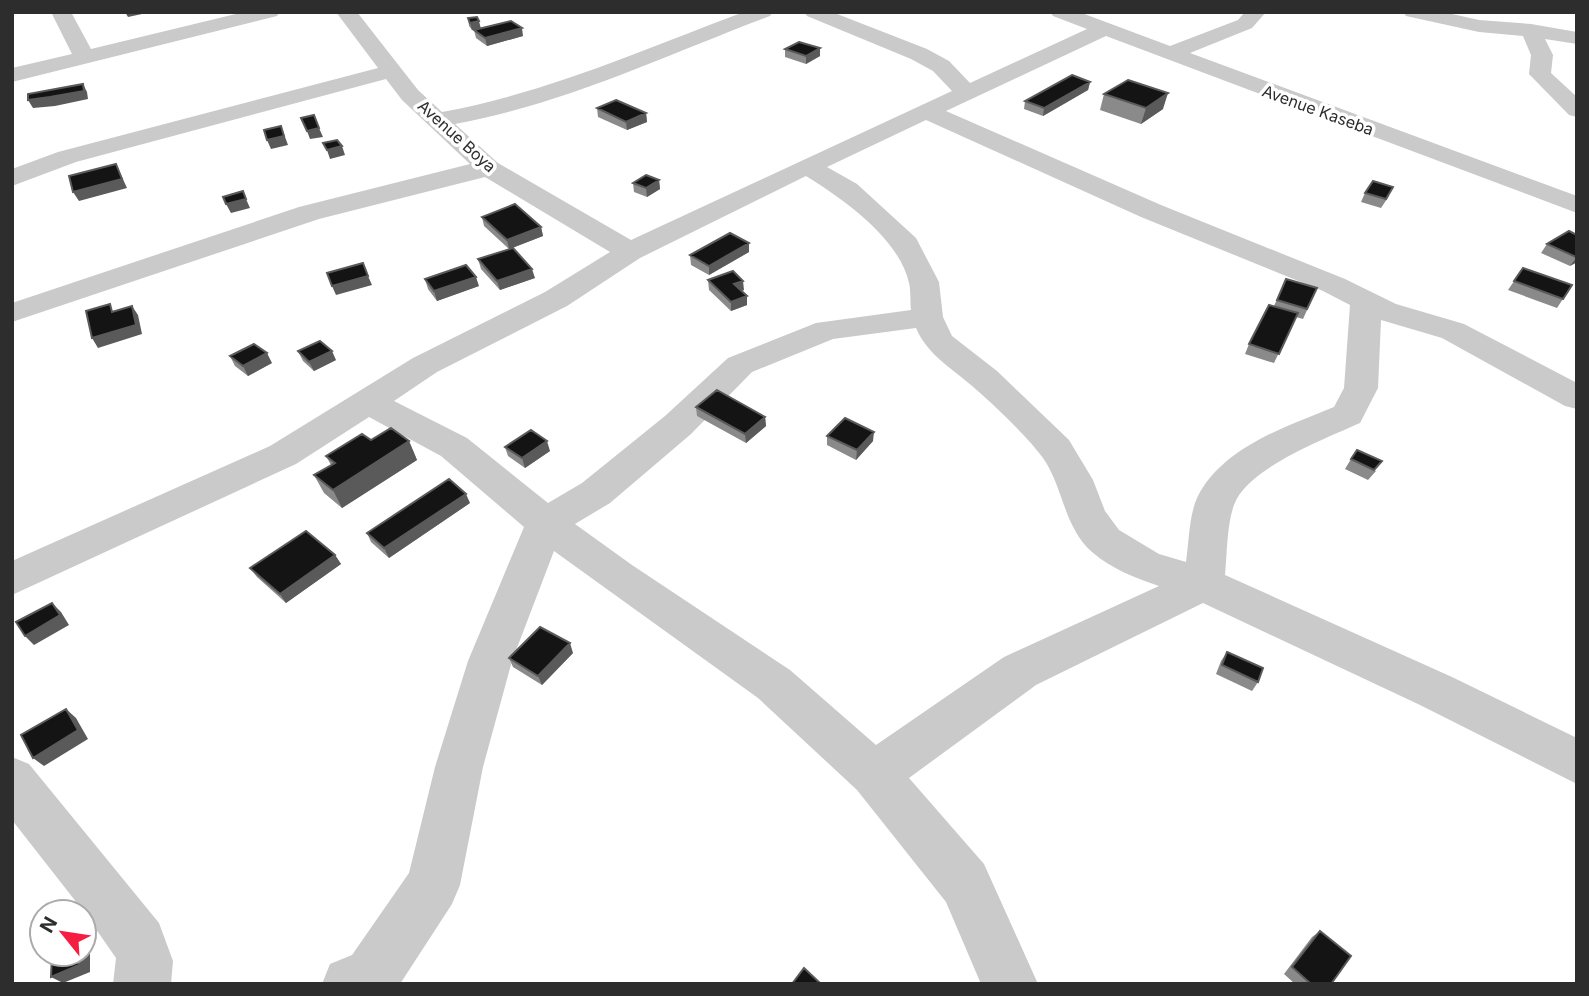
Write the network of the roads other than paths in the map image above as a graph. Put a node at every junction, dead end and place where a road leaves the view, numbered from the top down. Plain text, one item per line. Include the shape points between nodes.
1 (61, 12) edge
2 (270, 12) edge
3 (346, 12) edge
4 (763, 12) edge
5 (814, 12) edge
6 (1060, 12) edge
7 (1256, 12) edge
8 (1413, 12) edge
9 (1102, 30) junction
10 (1531, 30) junction
11 (1577, 38) edge
12 (1169, 54) junction
13 (85, 57) junction
14 (392, 71) junction
15 (12, 75) edge
16 (966, 92) junction
17 (1577, 110) edge
18 (926, 111) junction
19 (436, 120) junction
20 (807, 166) junction
21 (489, 168) junction
22 (12, 178) edge
23 (1576, 203) edge
24 (631, 252) junction
25 (1366, 302) junction
26 (12, 313) edge
27 (927, 317) junction
28 (1577, 398) edge
29 (369, 401) junction
30 (545, 523) junction
31 (12, 579) edge
32 (1203, 584) junction
33 (1577, 762) edge
34 (874, 774) junction
35 (12, 780) edge
36 (142, 984) edge
37 (351, 984) edge
38 (1010, 984) edge

1 - 13 street
2 - 13 street
3 - 14 street, Avenue Boya
4 - 19 street via 639,62 495,110
5 - 16 street via 919,54 941,66
6 - 9 street, Avenue Kaseba
7 - 12 street via 1245,24
8 - 10 street via 1479,26
9 - 12 street, Avenue Kaseba
9 - 16 street
10 - 11 street
10 - 17 street via 1542,55 1540,74
12 - 23 street, Avenue Kaseba
13 - 15 street
14 - 19 street, Avenue Boya
14 - 22 street via 66,158
16 - 18 street
18 - 20 street
18 - 25 street
19 - 21 street, Avenue Boya
20 - 24 street
20 - 27 street via 848,190 906,244 924,282
21 - 24 street, Avenue Boya
21 - 26 street via 285,220
24 - 29 street via 556,299 425,365
25 - 28 street via 1453,331
25 - 32 street via 1361,388 1348,415 1277,445 1234,477 1215,501
27 - 30 street via 827,330 740,365 678,425 596,493
27 - 32 street via 938,341 985,379 1056,449 1087,516 1105,541 1146,565
29 - 30 street via 454,447
29 - 31 street via 283,455
30 - 34 street via 774,684
30 - 37 street via 490,662 459,767 433,885 371,977
32 - 33 street via 1436,691
32 - 34 street via 1020,671
34 - 38 street via 965,884
35 - 36 street via 139,943 145,961

